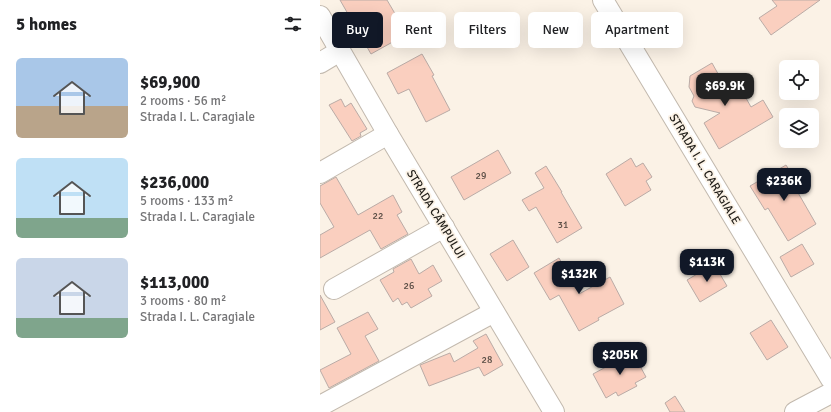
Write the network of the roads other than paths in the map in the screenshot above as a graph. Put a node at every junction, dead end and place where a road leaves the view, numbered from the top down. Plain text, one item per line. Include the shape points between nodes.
1 (603, 0) edge
2 (320, 16) edge
3 (340, 51) junction
4 (320, 63) edge
5 (388, 134) junction
6 (320, 173) edge
7 (444, 227) junction
8 (334, 289) dead end
9 (494, 312) junction
10 (831, 379) edge
11 (831, 393) edge
12 (320, 406) edge
13 (554, 412) edge
14 (795, 412) edge

1 - 10 street, STRADA I. L. CARAGIALE
2 - 3 street, STRADA CÂMPULUI
3 - 4 street
3 - 5 street, STRADA CÂMPULUI
5 - 6 street
5 - 7 street, STRADA CÂMPULUI
7 - 8 street
7 - 9 street, STRADA CÂMPULUI
9 - 12 street
9 - 13 street, STRADA CÂMPULUI
11 - 14 street

